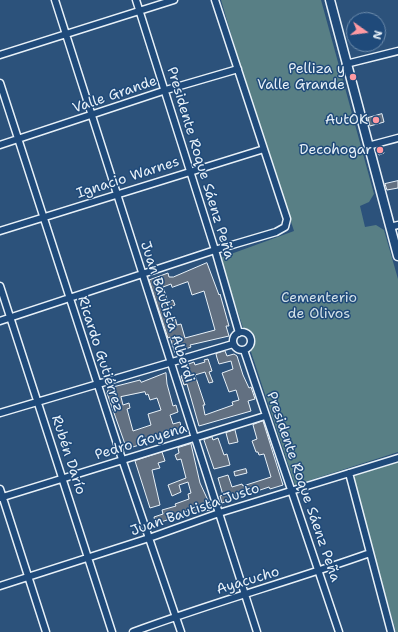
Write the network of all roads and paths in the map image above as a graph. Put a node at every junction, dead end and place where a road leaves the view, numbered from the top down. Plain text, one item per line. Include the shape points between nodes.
1 (55, 0) edge
2 (136, 0) edge
3 (174, 0) edge
4 (215, 0) edge
5 (330, 0) edge
6 (140, 10) junction
7 (66, 35) junction
8 (398, 51) edge
9 (0, 55) edge
10 (346, 64) junction
11 (238, 69) junction
12 (0, 83) edge
13 (166, 90) junction
14 (92, 116) junction
15 (398, 138) edge
16 (17, 139) junction
17 (0, 145) edge
18 (368, 146) junction
19 (264, 149) junction
20 (191, 171) junction
21 (117, 195) junction
22 (43, 218) junction
23 (394, 226) edge
24 (0, 231) edge
25 (215, 250) junction
26 (398, 256) edge
27 (142, 274) junction
28 (0, 286) edge
29 (70, 299) junction
30 (10, 318) junction
31 (0, 321) edge
32 (239, 333) junction
33 (234, 344) junction
34 (244, 350) junction
35 (171, 363) junction
36 (97, 384) junction
37 (38, 402) junction
38 (0, 413) edge
39 (265, 416) junction
40 (195, 437) junction
41 (398, 458) edge
42 (122, 460) junction
43 (349, 473) junction
44 (63, 478) junction
45 (0, 489) edge
46 (292, 490) junction
47 (1, 498) edge
48 (219, 513) junction
49 (149, 538) junction
50 (370, 553) junction
51 (88, 558) junction
52 (319, 571) junction
53 (29, 577) junction
54 (0, 586) edge
55 (244, 594) junction
56 (176, 616) junction
57 (46, 632) edge
58 (112, 632) edge
59 (133, 632) edge
60 (181, 632) edge
61 (257, 632) edge
62 (339, 632) edge
63 (391, 632) edge

1 - 7 street, Juan Bautista Alberdi
2 - 6 street, Presidente Roque Sáenz Peña
3 - 6 street
4 - 11 street
5 - 10 street
6 - 7 street
6 - 13 street, Presidente Roque Sáenz Peña
7 - 9 street
7 - 14 street, Juan Bautista Alberdi
8 - 10 street
10 - 18 street
11 - 13 street, Valle Grande
11 - 19 street
12 - 16 street, Ricardo Gutiérrez
13 - 14 street, Valle Grande
13 - 20 street, Presidente Roque Sáenz Peña
14 - 16 street, Valle Grande
14 - 21 street, Juan Bautista Alberdi
15 - 18 street
16 - 17 street, Valle Grande
16 - 22 street, Ricardo Gutiérrez
18 - 23 street
19 - 20 street, Ignacio Warnes
19 - 25 street via 287,219 285,226 276,232
20 - 21 street, Ignacio Warnes
20 - 25 street, Presidente Roque Sáenz Peña
21 - 22 street, Ignacio Warnes
21 - 27 street, Juan Bautista Alberdi
22 - 24 street, Ignacio Warnes
22 - 29 street, Ricardo Gutiérrez
23 - 26 street
25 - 27 street
25 - 32 street, Presidente Roque Sáenz Peña
27 - 29 street
27 - 35 street, Juan Bautista Alberdi
28 - 30 street, Rubén Darío
29 - 30 street
29 - 36 street, Ricardo Gutiérrez
30 - 31 street
30 - 37 street, Rubén Darío
32 - 33 street via 234,338
32 - 34 street via 245,333 250,339 250,344
33 - 34 street via 239,350
33 - 35 street
34 - 39 street, Presidente Roque Sáenz Peña
35 - 36 street
35 - 40 street, Juan Bautista Alberdi
36 - 37 street
36 - 42 street, Ricardo Gutiérrez
37 - 38 street
37 - 44 street, Rubén Darío
39 - 40 street, Pedro Goyena
39 - 46 street, Presidente Roque Sáenz Peña
40 - 42 street, Pedro Goyena
40 - 48 street, Juan Bautista Alberdi
41 - 43 street, Juan Bautista Justo
42 - 44 street, Pedro Goyena
42 - 49 street, Ricardo Gutiérrez
43 - 46 street, Juan Bautista Justo
43 - 50 street
44 - 47 street, Pedro Goyena
44 - 51 street, Rubén Darío
45 - 47 street
46 - 48 street, Juan Bautista Justo
46 - 52 street, Presidente Roque Sáenz Peña
47 - 53 street
48 - 49 street, Juan Bautista Justo
48 - 55 street, Juan Bautista Alberdi
49 - 51 street, Juan Bautista Justo
49 - 56 street, Ricardo Gutiérrez
50 - 52 street, Ayacucho
50 - 63 street
51 - 53 street, Juan Bautista Justo
51 - 58 street, Rubén Darío
52 - 55 street, Ayacucho
52 - 62 street, Presidente Roque Sáenz Peña
53 - 54 street, Juan Bautista Justo
53 - 57 street
55 - 56 street, Ayacucho
55 - 61 street, Juan Bautista Alberdi
56 - 59 street, Ayacucho
56 - 60 street, Ricardo Gutiérrez

